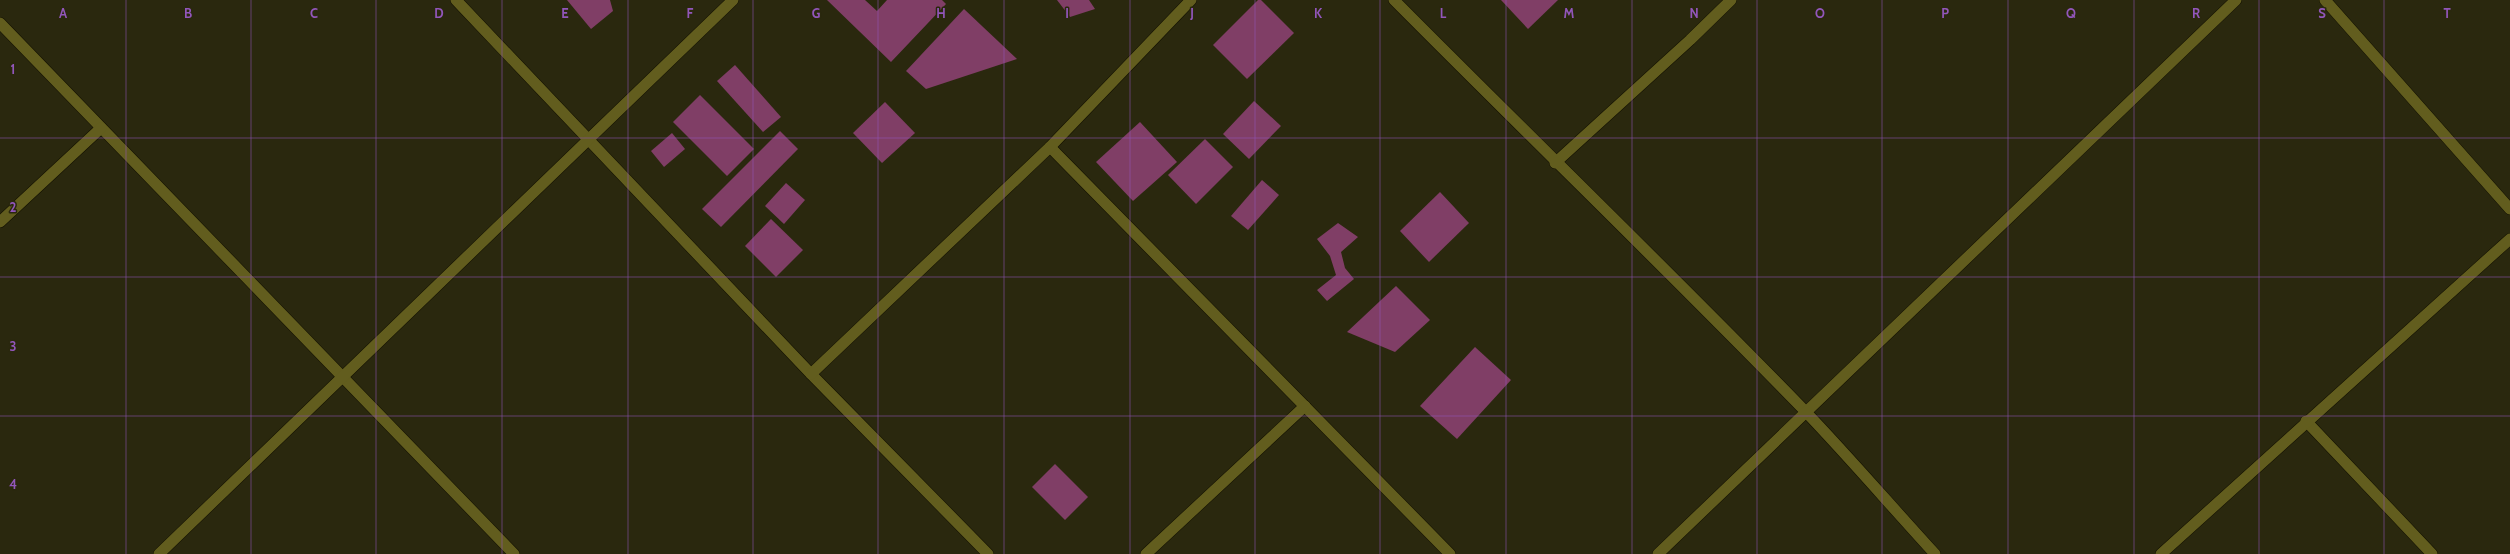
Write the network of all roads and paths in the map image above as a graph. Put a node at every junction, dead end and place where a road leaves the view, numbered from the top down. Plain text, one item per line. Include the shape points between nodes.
1 (456, 0) edge
2 (733, 0) edge
3 (1191, 0) edge
4 (1394, 0) edge
5 (1731, 0) edge
6 (2236, 0) edge
7 (2325, 0) edge
8 (0, 23) edge
9 (101, 128) junction
10 (588, 139) junction
11 (1050, 147) junction
12 (1555, 163) junction
13 (2510, 208) edge
14 (0, 222) edge
15 (2510, 239) edge
16 (810, 374) junction
17 (342, 377) junction
18 (1305, 406) junction
19 (1806, 412) junction
20 (2306, 421) junction
21 (159, 554) edge
22 (514, 554) edge
23 (988, 554) edge
24 (1146, 554) edge
25 (1450, 554) edge
26 (1658, 554) edge
27 (1935, 554) edge
28 (2161, 554) edge
29 (2432, 554) edge

1 - 10 street
2 - 10 street
3 - 11 street
4 - 12 street
5 - 12 street
6 - 19 street
7 - 13 street
8 - 9 street
9 - 14 street
9 - 17 street
10 - 16 street
10 - 17 street
11 - 16 street
11 - 18 street
12 - 19 street via 1678,282
15 - 20 street
16 - 23 street
17 - 21 street
17 - 22 street
18 - 24 street
18 - 25 street
19 - 26 street
19 - 27 street
20 - 28 street
20 - 29 street

